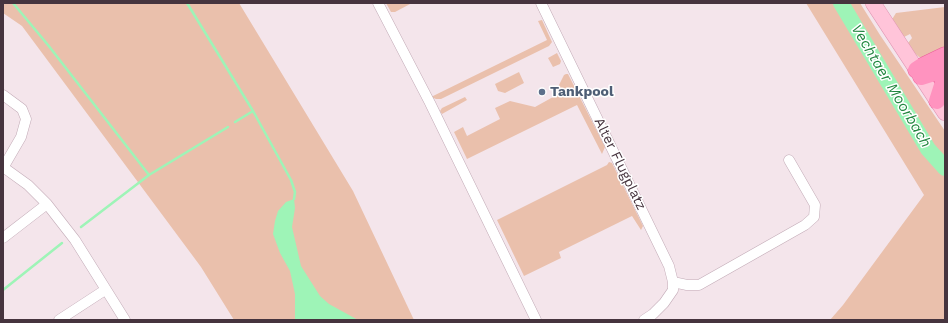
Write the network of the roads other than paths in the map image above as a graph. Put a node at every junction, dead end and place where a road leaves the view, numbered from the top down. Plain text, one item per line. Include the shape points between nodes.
1 (378, 3) edge
2 (541, 3) edge
3 (873, 3) edge
4 (945, 56) edge
5 (945, 67) edge
6 (918, 74) junction
7 (945, 76) edge
8 (3, 95) edge
9 (941, 107) edge
10 (789, 160) dead end
11 (3, 167) edge
12 (47, 204) junction
13 (3, 238) edge
14 (673, 282) junction
15 (105, 290) junction
16 (59, 320) edge
17 (125, 320) edge
18 (536, 320) edge
19 (644, 320) edge

1 - 18 street
2 - 14 street, Alter Flugplatz via 652,230 669,266
3 - 6 main road
4 - 6 main road via 922,66
5 - 6 main road via 936,72
6 - 9 main road
7 - 9 main road
8 - 11 street via 22,109 26,119 21,137
10 - 14 street via 815,205 814,217 805,225 699,285
11 - 12 street via 28,185
12 - 13 street
12 - 15 street via 75,240
14 - 19 street via 673,290 664,303
15 - 16 street
15 - 17 street

